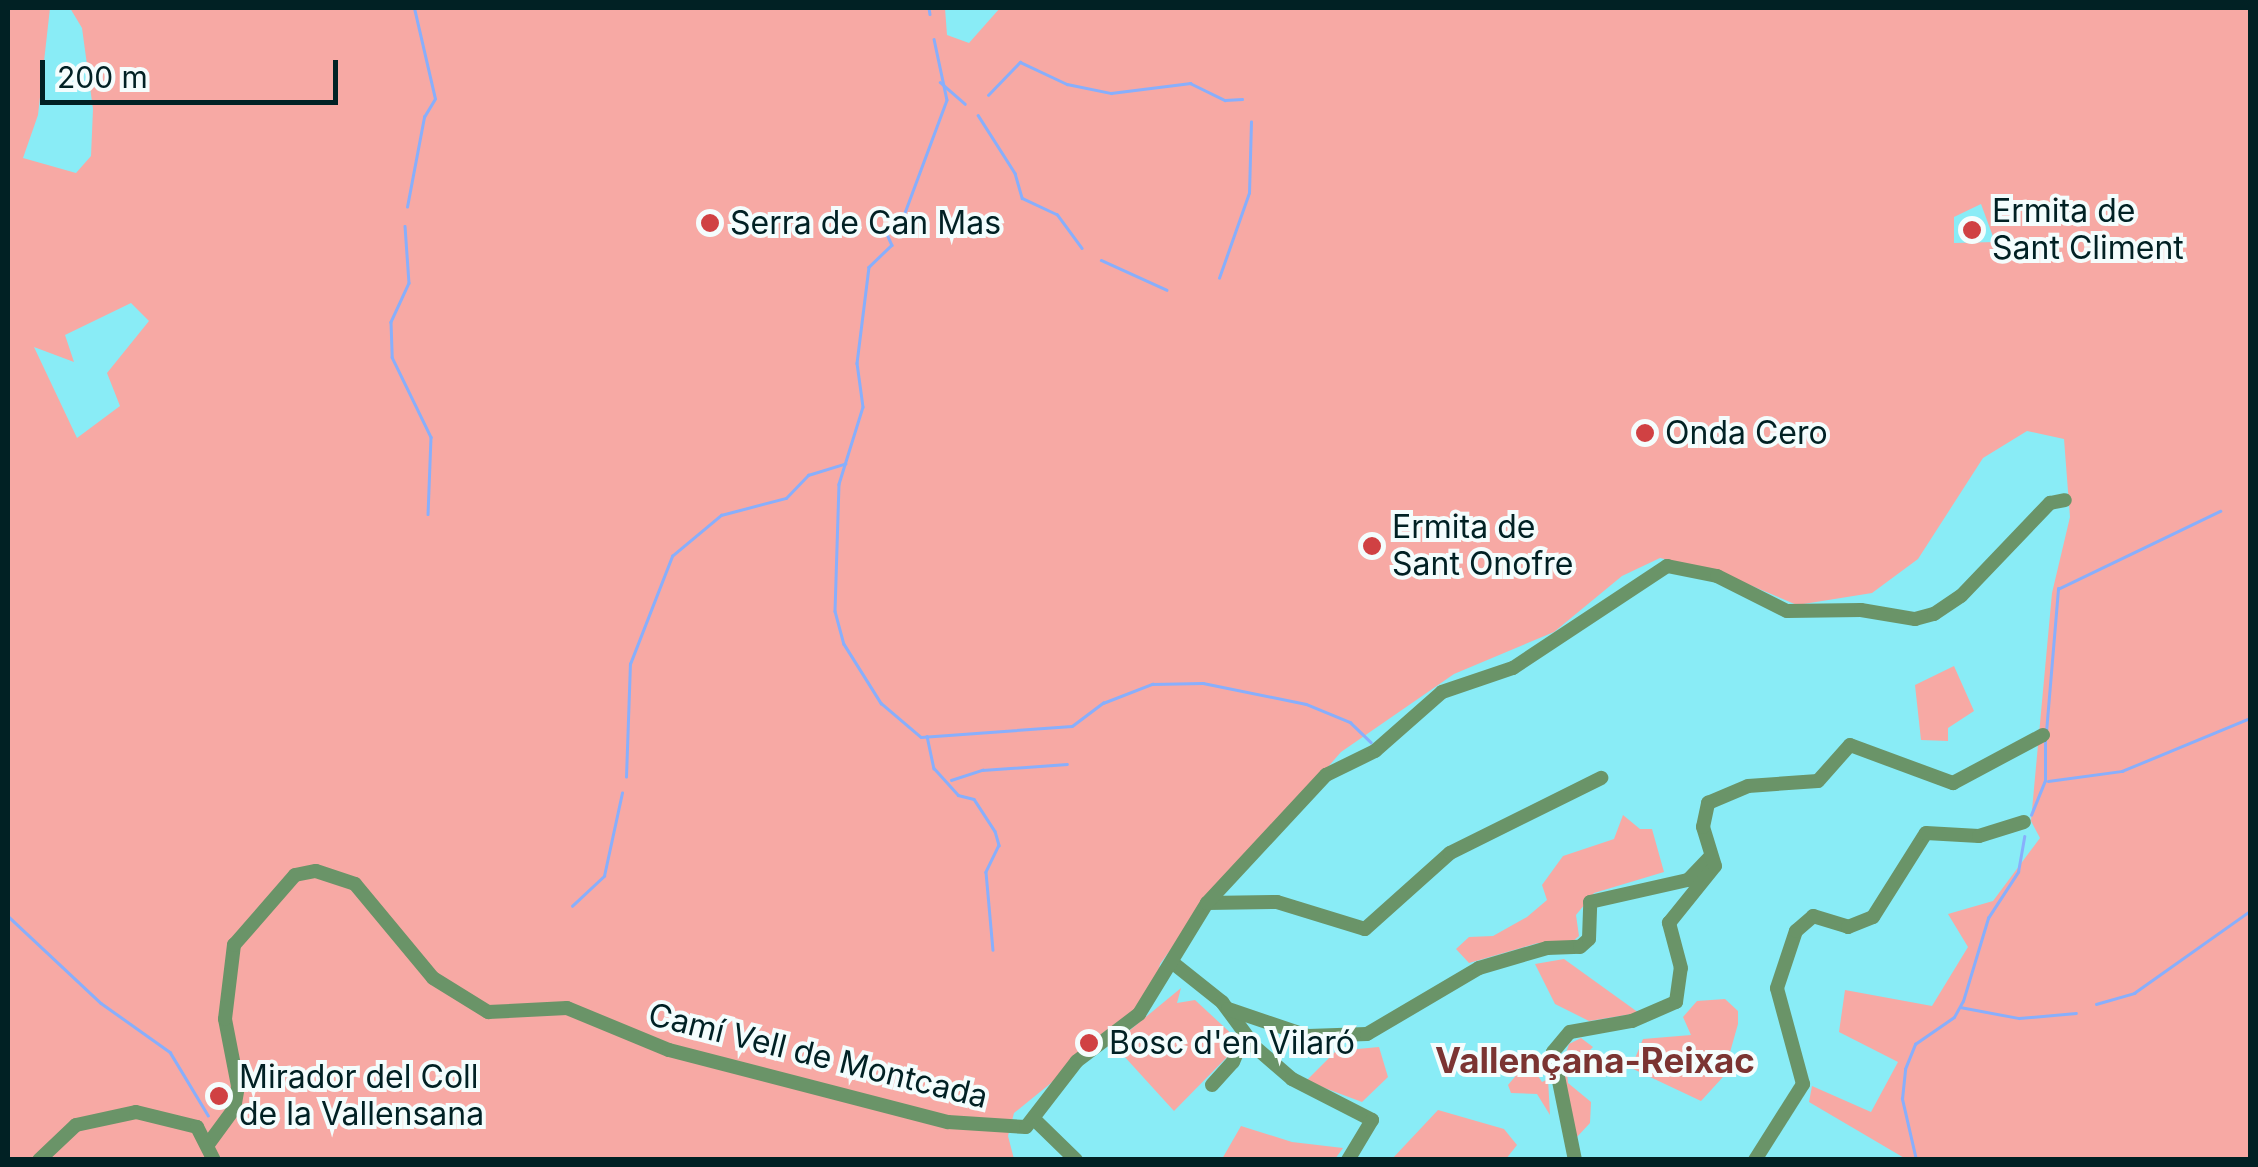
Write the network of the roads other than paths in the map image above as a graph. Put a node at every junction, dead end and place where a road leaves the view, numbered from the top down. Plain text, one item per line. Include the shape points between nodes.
1 (2064, 500) dead end
2 (2044, 735) dead end
3 (1601, 778) dead end
4 (2024, 822) dead end
5 (1710, 857) junction
6 (1208, 904) junction
7 (1173, 963) junction
8 (1228, 1009) junction
9 (1245, 1034) junction
10 (1212, 1085) dead end
11 (1036, 1120) junction
12 (209, 1144) junction
13 (40, 1160) edge
14 (214, 1160) edge
15 (1076, 1160) edge
16 (1348, 1160) edge
17 (1575, 1160) edge
18 (1755, 1160) edge

1 - 6 street via 2056,498 2024,526 1952,604 1916,619 1861,610 1787,611 1717,576 1667,566 1652,572 1544,650 1487,682 1442,692 1376,751 1326,775
2 - 5 street via 1953,784 1850,745 1818,782 1748,786 1708,804 1703,827
3 - 6 street via 1450,854 1364,929 1277,902
4 - 18 street via 1979,836 1926,833 1872,918 1848,927 1816,916 1802,922 1777,988 1803,1084
5 - 8 street via 1688,880 1590,902 1589,939 1580,946 1547,948 1479,968 1367,1034 1308,1036
5 - 17 street via 1712,875 1669,922 1682,968 1676,1002 1632,1022 1570,1032 1553,1052
6 - 7 street
7 - 8 street
7 - 11 street via 1139,1014 1077,1061
8 - 9 street
9 - 10 street via 1233,1062
9 - 16 street via 1307,1089 1372,1120
11 - 12 street, Camí Vell de Montcada via 1012,1130 948,1122 669,1050 567,1008 488,1012 433,978 355,884 316,871 295,875 234,945 225,1019 238,1086 234,1109
11 - 15 street
12 - 13 street via 180,1118 136,1112 76,1125
12 - 14 street

